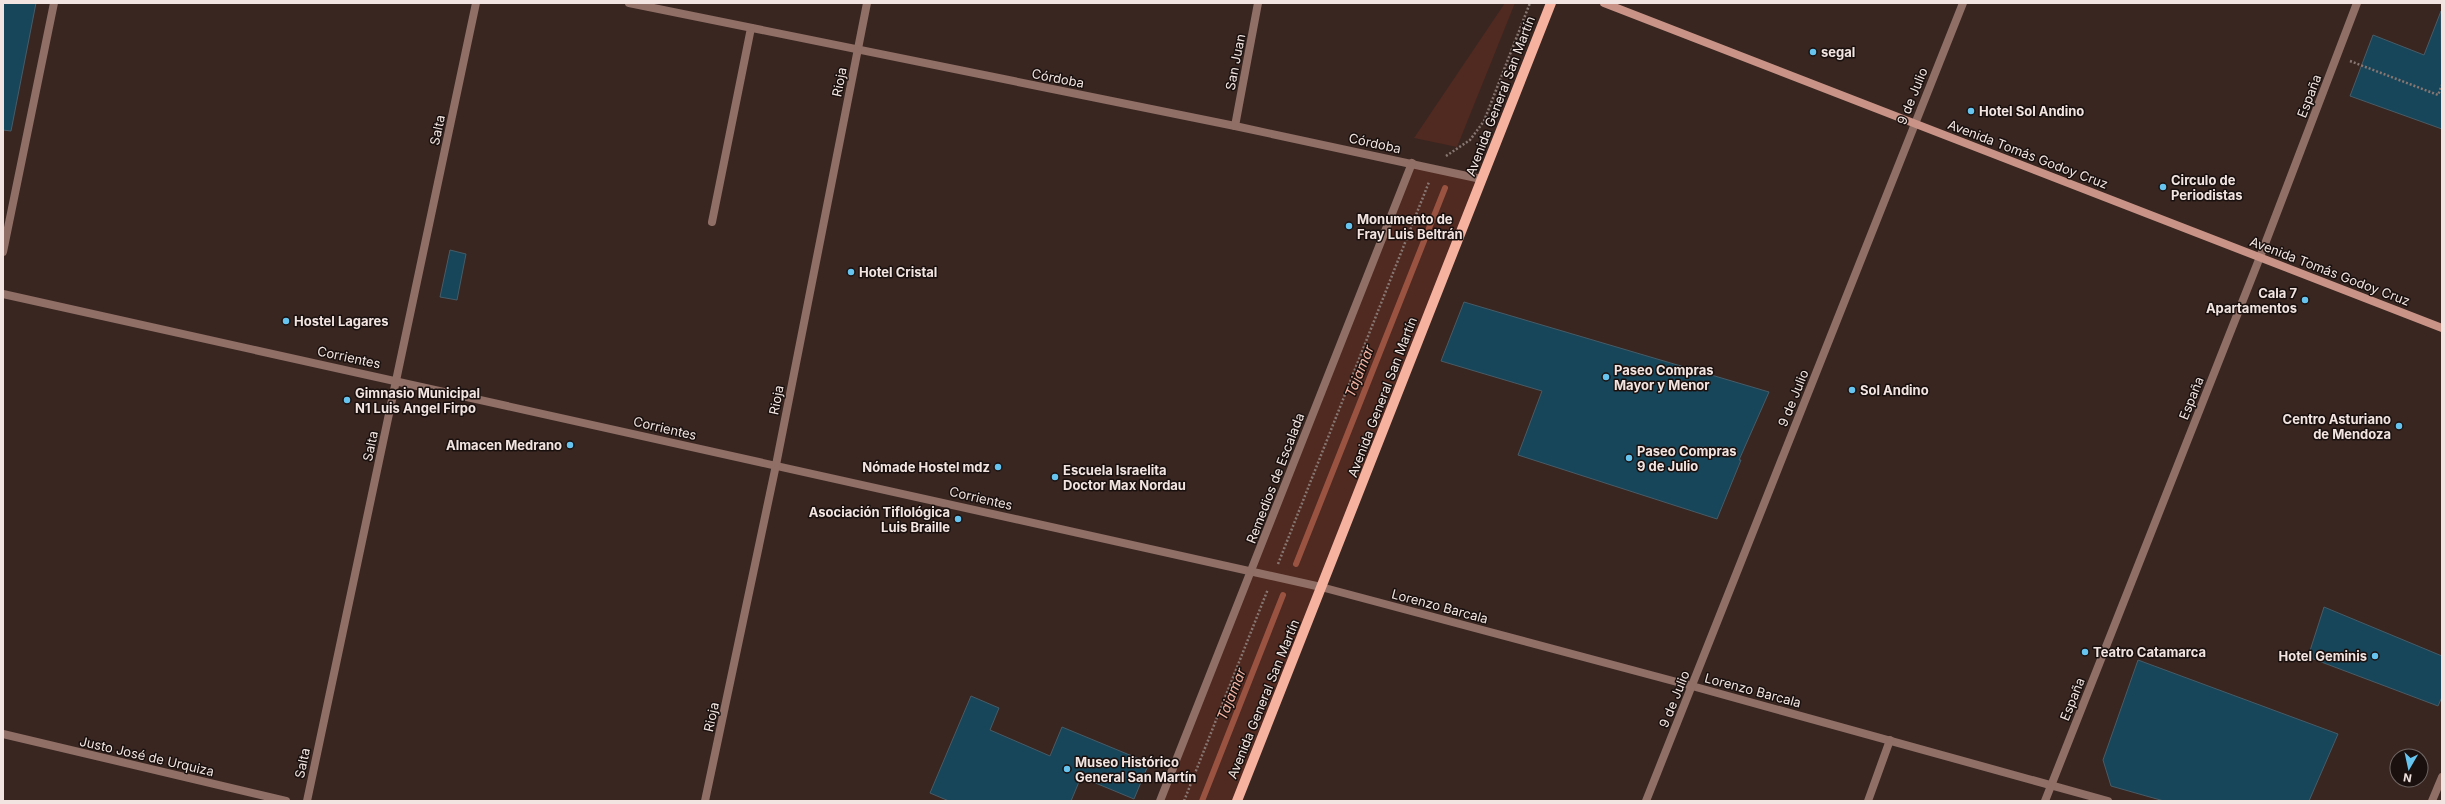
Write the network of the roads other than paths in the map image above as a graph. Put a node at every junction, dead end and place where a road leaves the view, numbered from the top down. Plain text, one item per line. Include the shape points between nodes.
1 (54, 3) edge
2 (476, 3) edge
3 (629, 3) edge
4 (867, 3) edge
5 (1258, 3) edge
6 (1551, 3) edge
7 (1604, 3) edge
8 (1962, 3) edge
9 (2357, 3) edge
10 (751, 28) junction
11 (857, 50) junction
12 (1914, 123) junction
13 (1235, 126) junction
14 (1412, 163) junction
15 (1481, 179) junction
16 (712, 222) dead end
17 (3, 252) edge
18 (2260, 257) junction
19 (3, 294) edge
20 (2442, 328) edge
21 (396, 380) junction
22 (776, 464) junction
23 (1252, 571) junction
24 (1321, 587) junction
25 (1692, 686) junction
26 (3, 734) edge
27 (1890, 740) junction
28 (2442, 777) edge
29 (2051, 785) junction
30 (286, 801) edge
31 (307, 801) edge
32 (705, 801) edge
33 (1160, 801) edge
34 (1237, 801) edge
35 (1646, 801) edge
36 (1868, 801) edge
37 (2045, 801) edge
38 (2108, 801) edge
39 (2432, 801) edge

1 - 17 street
2 - 21 street, Salta
3 - 10 street, Córdoba
4 - 11 street, Rioja
5 - 13 street, San Juan
6 - 15 main road, Avenida General San Martín
7 - 12 main road, Avenida Tomás Godoy Cruz
8 - 12 street, 9 de Julio
9 - 18 street, España
10 - 11 street, Córdoba
10 - 16 street
11 - 13 street, Córdoba
11 - 22 street, Rioja
12 - 18 main road, Avenida Tomás Godoy Cruz
12 - 25 street, 9 de Julio
13 - 14 street, Córdoba
14 - 15 street, Córdoba
14 - 23 street, Remedios de Escalada
15 - 24 main road, Avenida General San Martín
18 - 20 main road, Avenida Tomás Godoy Cruz
18 - 29 street, España
19 - 21 street, Corrientes
21 - 22 street, Corrientes
21 - 31 street, Salta
22 - 23 street, Corrientes
22 - 32 street, Rioja
23 - 24 street, Corrientes
23 - 33 street, Remedios de Escalada
24 - 25 street, Lorenzo Barcala
24 - 34 main road, Avenida General San Martín
25 - 27 street, Lorenzo Barcala
25 - 35 street, 9 de Julio
26 - 30 street, Justo José de Urquiza
27 - 29 street, Lorenzo Barcala
27 - 36 street
28 - 39 street
29 - 37 street, España
29 - 38 street, Lorenzo Barcala

